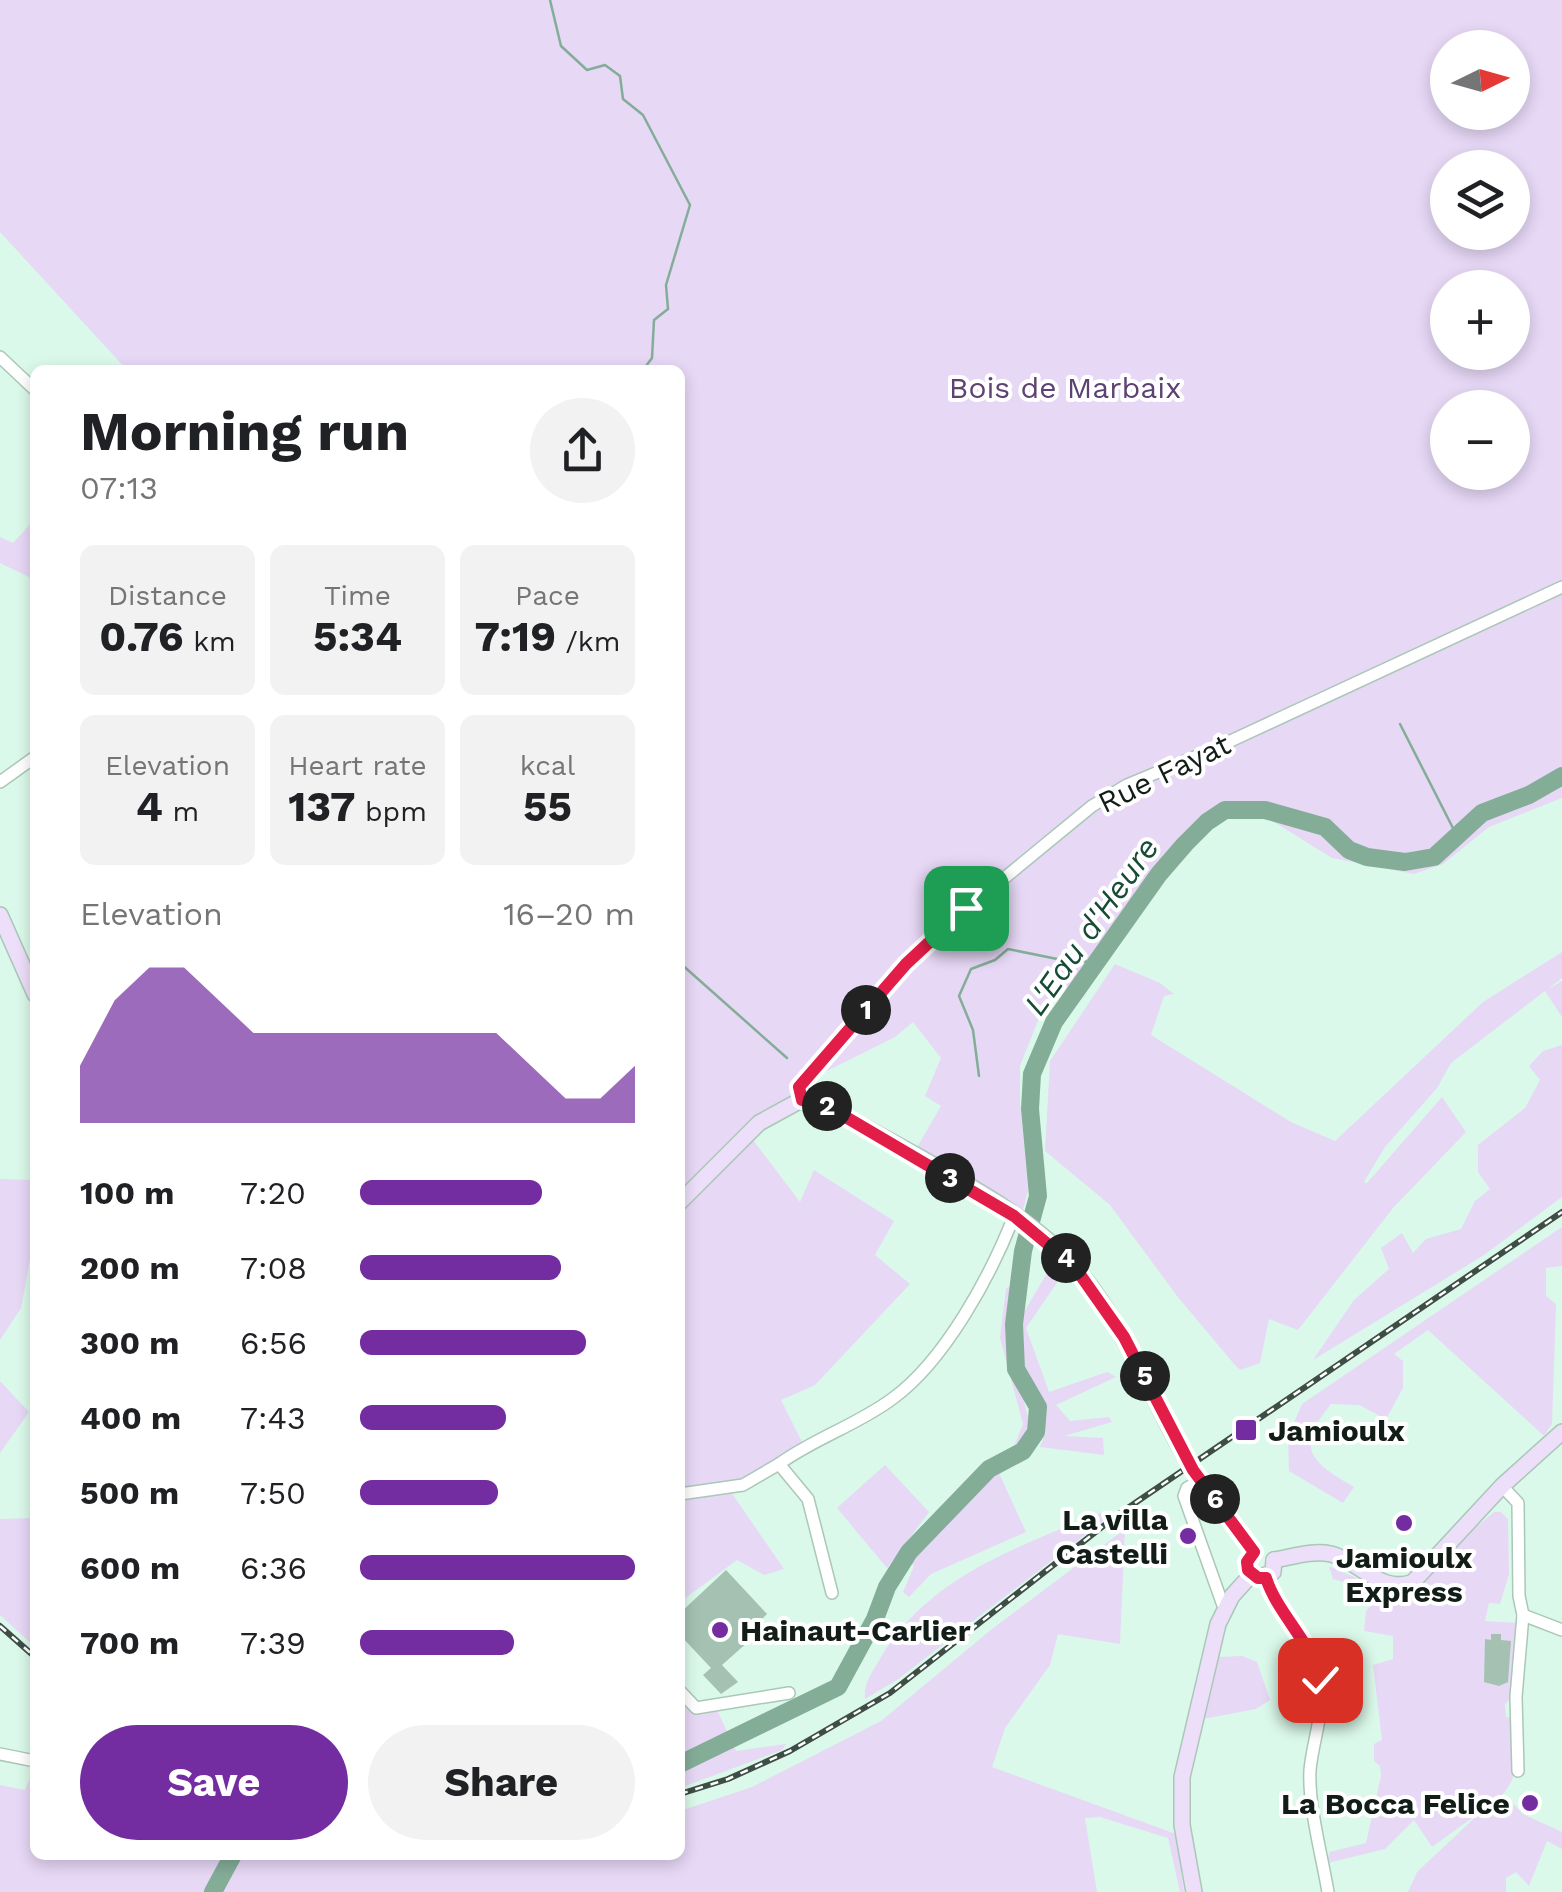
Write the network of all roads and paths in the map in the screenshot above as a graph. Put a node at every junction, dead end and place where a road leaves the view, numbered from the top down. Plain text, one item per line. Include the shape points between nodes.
1 (0, 357) edge
2 (30, 385) edge
3 (1562, 587) edge
4 (30, 761) edge
5 (0, 782) edge
6 (0, 915) edge
7 (30, 983) edge
8 (802, 1100) junction
9 (685, 1197) edge
10 (1016, 1217) junction
11 (1562, 1432) edge
12 (779, 1464) junction
13 (1200, 1480) junction
14 (1502, 1486) junction
15 (685, 1493) edge
16 (1254, 1552) junction
17 (1274, 1560) junction
18 (1258, 1576) junction
19 (832, 1592) dead end
20 (1224, 1611) junction
21 (1524, 1616) junction
22 (1562, 1630) edge
23 (789, 1693) dead end
24 (685, 1696) edge
25 (0, 1754) edge
26 (30, 1760) edge
27 (1518, 1771) dead end
28 (1194, 1892) edge
29 (1328, 1892) edge

1 - 2 street
3 - 8 street, Rue Fayat via 1092,806 925,944 799,1087
4 - 5 street
6 - 7 street
8 - 9 street via 759,1123
8 - 10 street via 827,1106
10 - 12 street via 996,1261 922,1372 880,1407
10 - 13 street via 1074,1266 1124,1337
11 - 14 street
12 - 15 street via 742,1485
12 - 19 street via 808,1500
13 - 16 street
13 - 20 street via 1184,1496
14 - 17 street via 1404,1586 1318,1552
14 - 21 street via 1518,1504
16 - 17 street
16 - 18 street via 1247,1562
17 - 18 street via 1273,1572
18 - 20 street
18 - 29 street via 1320,1680 1310,1773
20 - 28 street via 1182,1777
21 - 22 street
21 - 27 street
23 - 24 street via 696,1708
25 - 26 street

